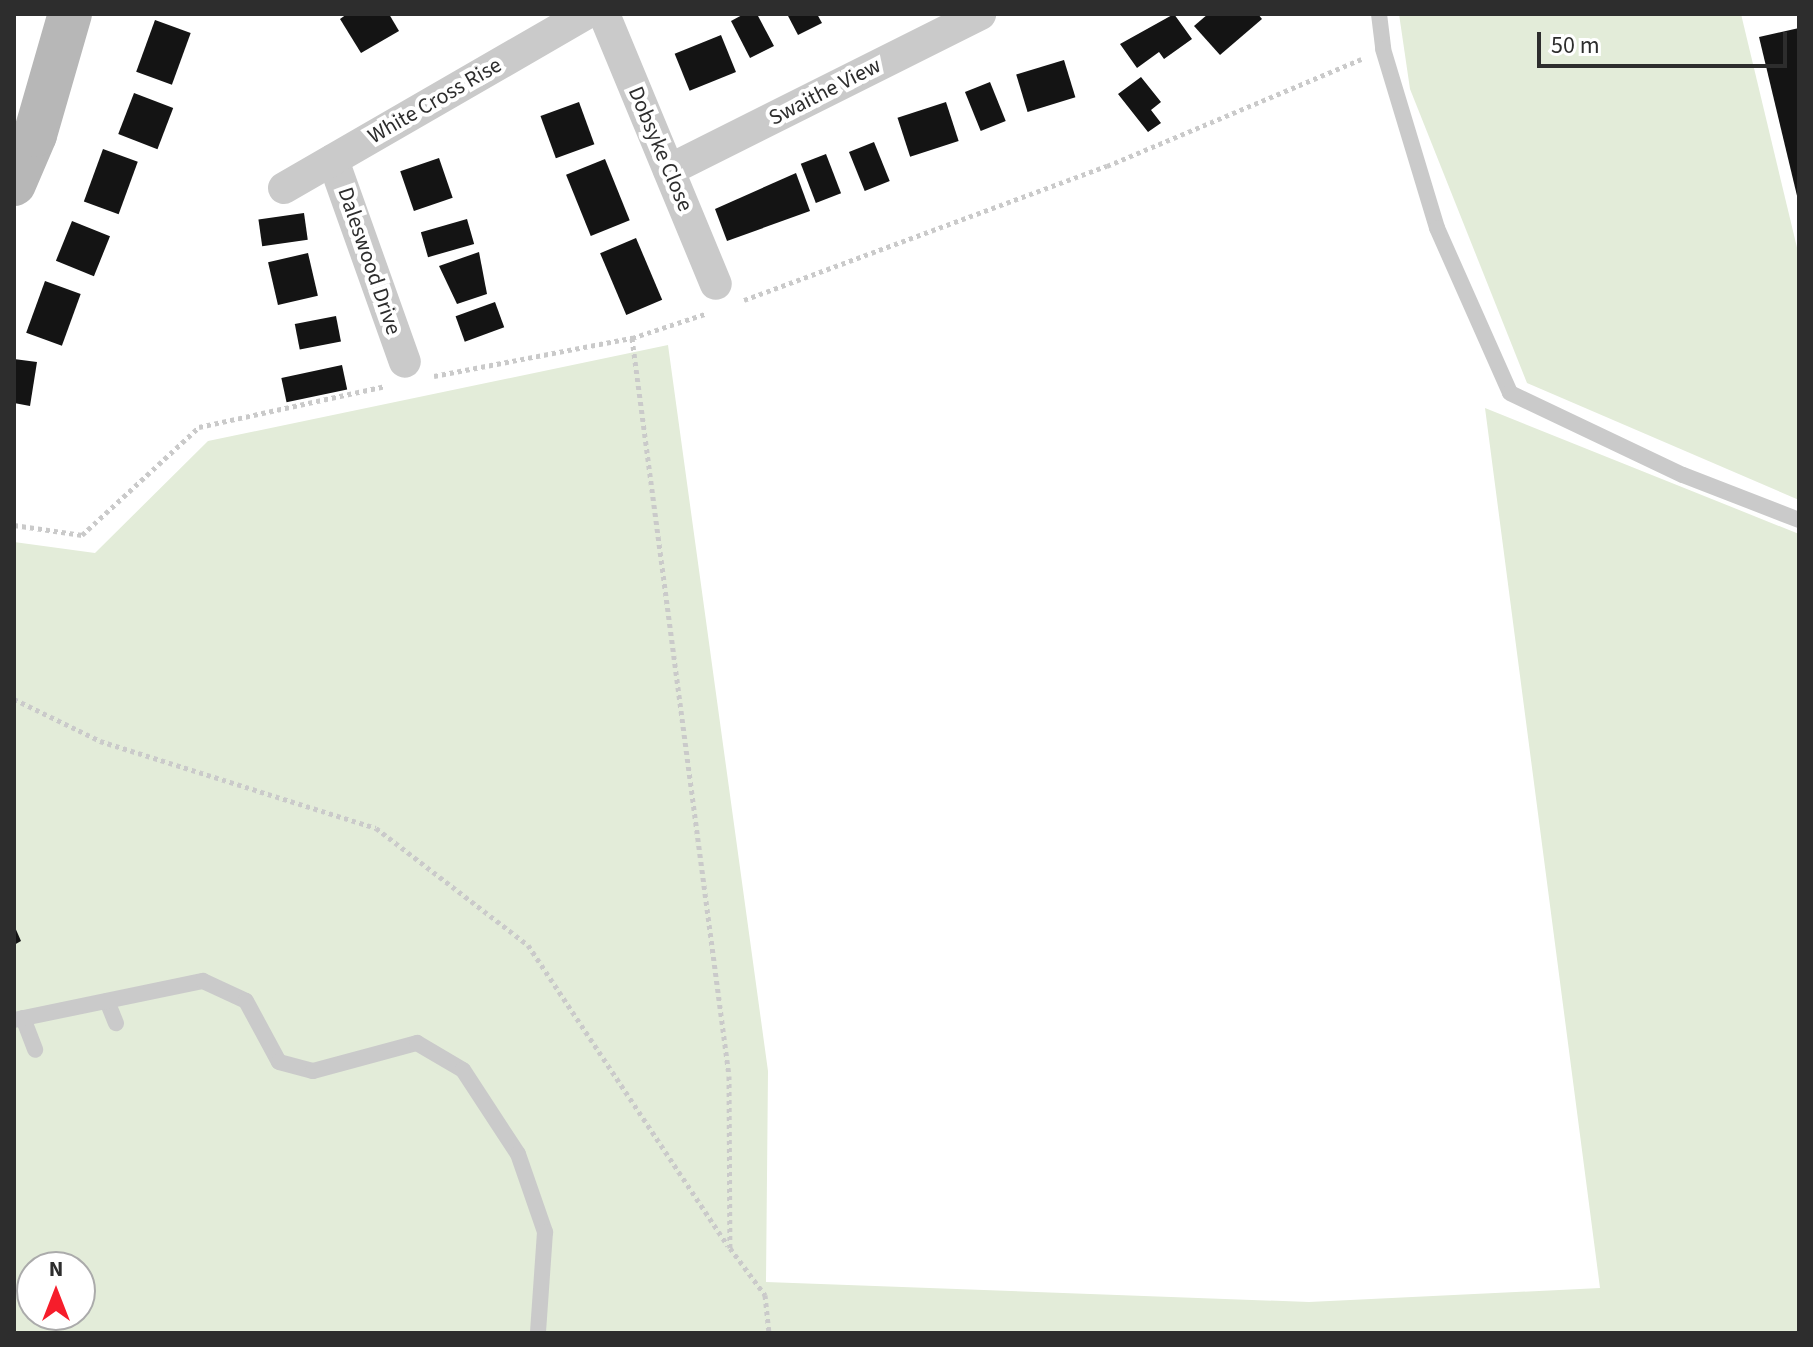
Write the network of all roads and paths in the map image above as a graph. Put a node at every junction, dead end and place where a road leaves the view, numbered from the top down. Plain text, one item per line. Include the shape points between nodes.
1 (70, 14) edge
2 (585, 14) edge
3 (604, 14) edge
4 (980, 14) edge
5 (1379, 14) edge
6 (333, 160) junction
7 (669, 170) junction
8 (14, 184) edge
9 (284, 188) dead end
10 (716, 284) dead end
11 (632, 338) dead end
12 (405, 362) dead end
13 (1799, 520) edge
14 (14, 699) edge
15 (107, 1001) junction
16 (18, 1019) edge
17 (116, 1023) dead end
18 (35, 1050) dead end
19 (730, 1248) junction
20 (538, 1333) edge
21 (769, 1333) edge

1 - 8 main road via 35,135
2 - 6 street, White Cross Rise
3 - 7 street, Dobsyke Close
4 - 7 street, Swaithe View
5 - 13 lane via 1383,49 1437,228 1510,393 1683,475
6 - 9 street, White Cross Rise
6 - 12 street, Daleswood Drive
7 - 10 street, Dobsyke Close
11 - 19 path via 729,1076
14 - 19 path via 100,741 376,828 482,909 528,945
15 - 16 lane
15 - 17 lane
15 - 20 lane via 203,981 246,1001 279,1062 313,1071 417,1043 463,1070 518,1154 545,1232
16 - 18 lane
19 - 21 path via 765,1295

